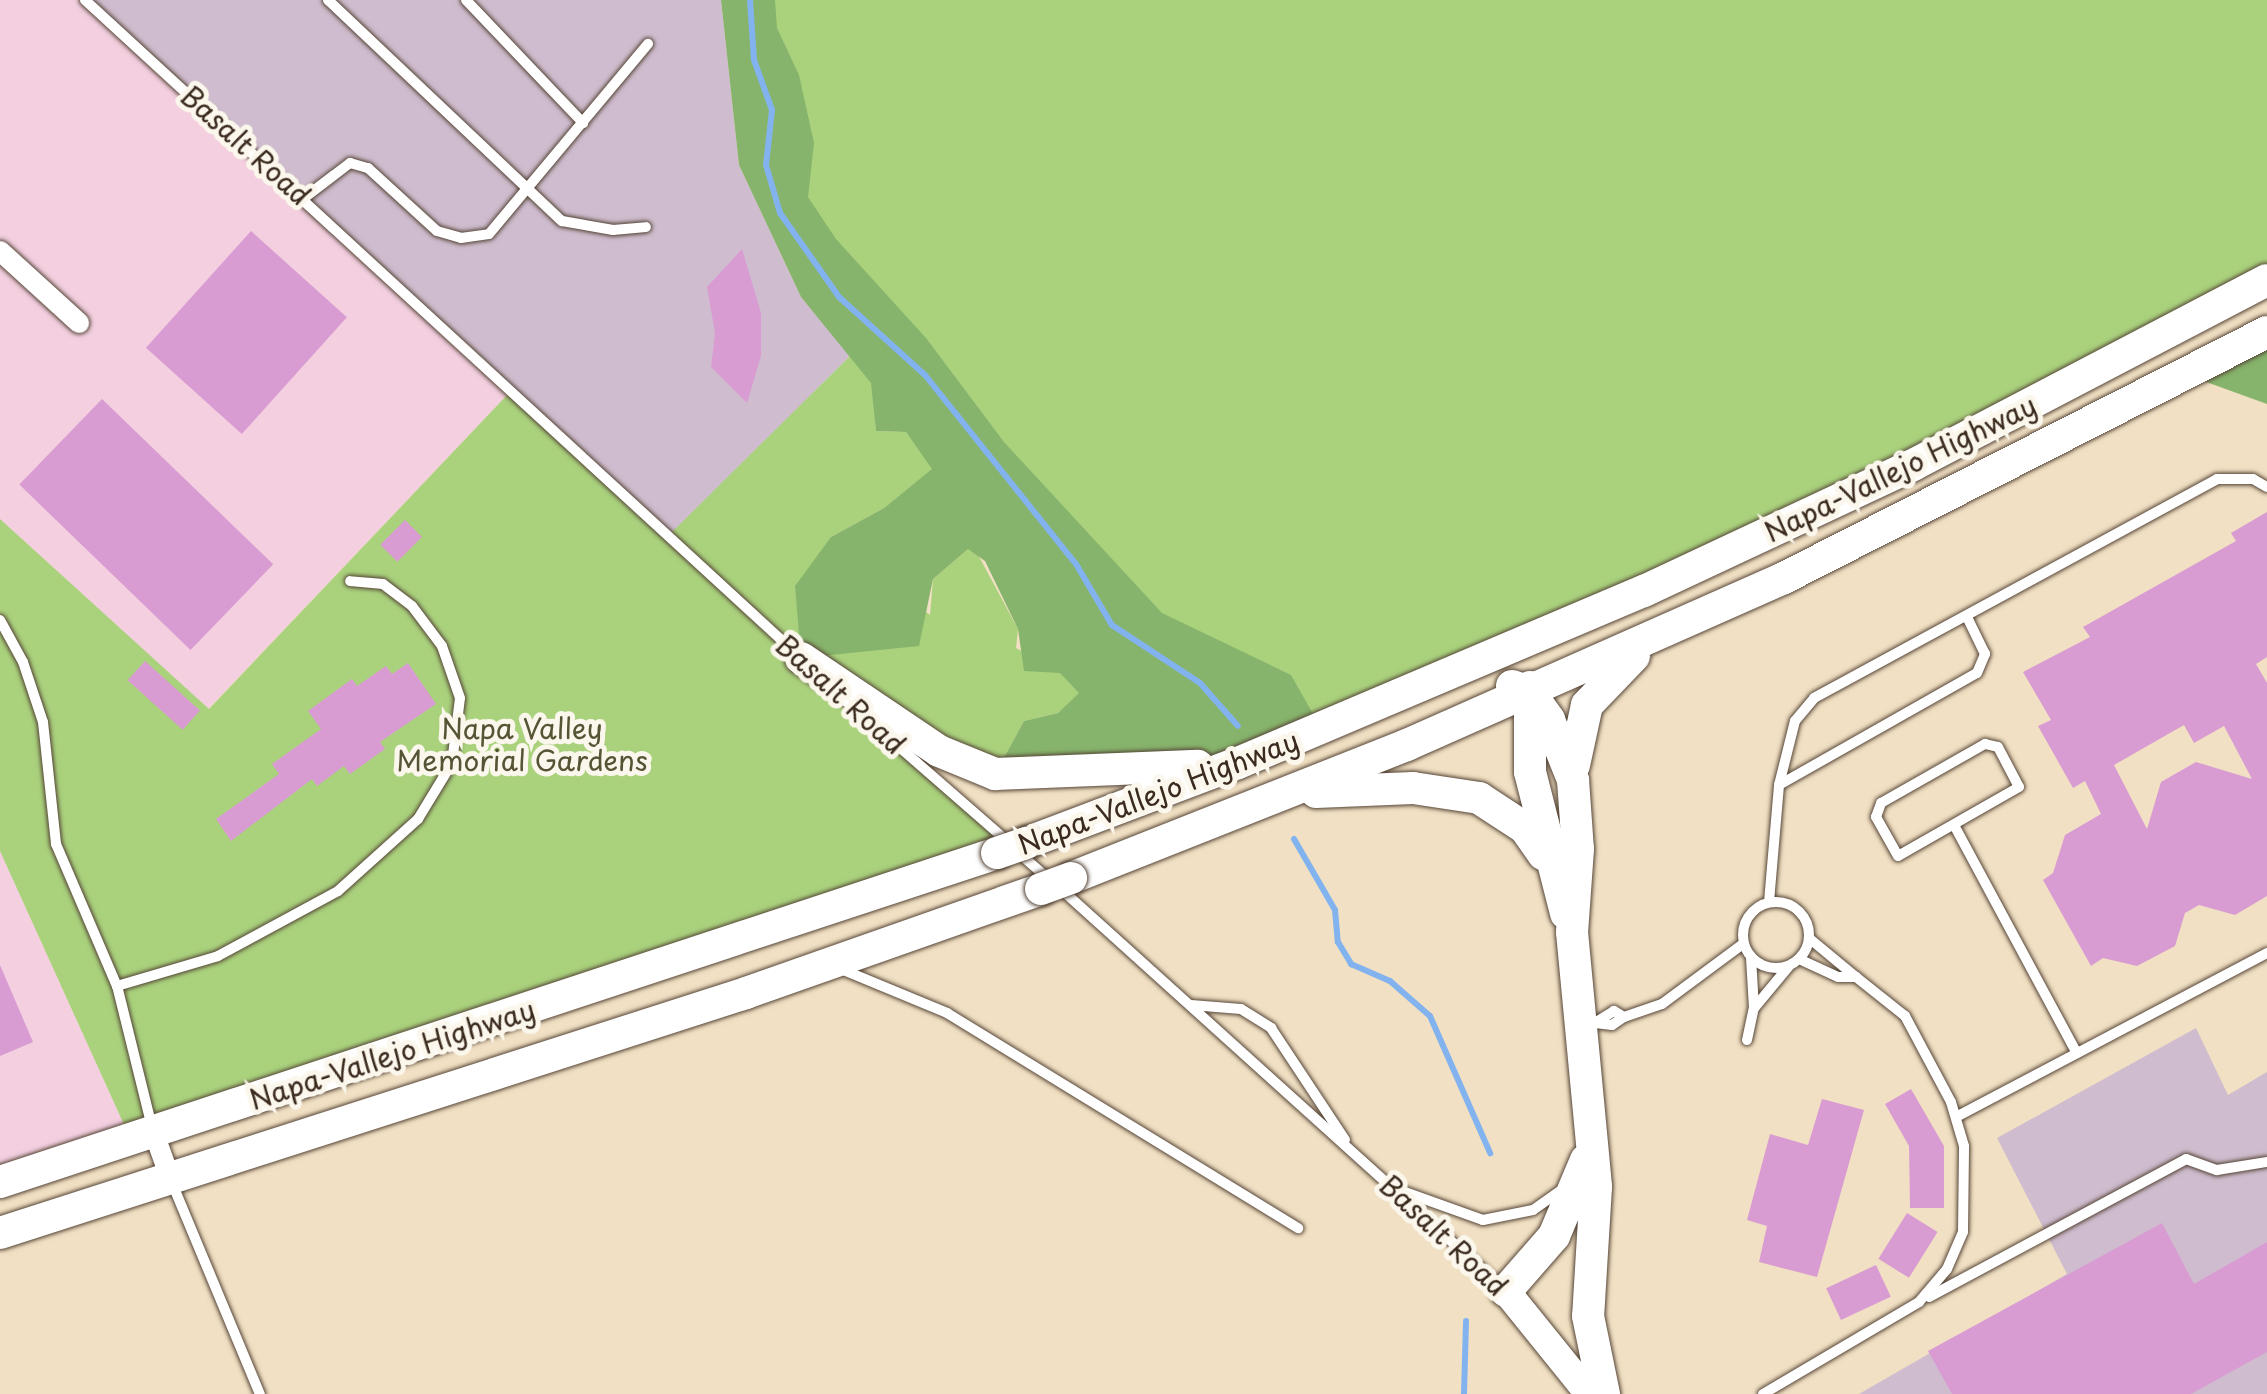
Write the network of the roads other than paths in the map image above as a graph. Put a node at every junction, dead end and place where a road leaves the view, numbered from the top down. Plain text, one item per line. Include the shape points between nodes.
1 (86, 0) edge
2 (328, 0) edge
3 (466, 0) edge
4 (648, 44) dead end
5 (583, 123) junction
6 (527, 188) junction
7 (304, 198) junction
8 (646, 226) dead end
9 (0, 251) edge
10 (2267, 280) edge
11 (79, 323) dead end
12 (2267, 332) edge
13 (2267, 487) edge
14 (350, 581) dead end
15 (1967, 617) junction
16 (0, 620) edge
17 (1564, 626) junction
18 (1664, 633) junction
19 (801, 658) junction
20 (1460, 670) junction
21 (1529, 692) junction
22 (1238, 763) junction
23 (1573, 780) junction
24 (1779, 785) junction
25 (1286, 794) junction
26 (1954, 825) junction
27 (1556, 882) junction
28 (1769, 902) junction
29 (1572, 932) junction
30 (1810, 939) junction
31 (1744, 943) junction
32 (2267, 953) edge
33 (1752, 957) junction
34 (1794, 962) junction
35 (830, 965) junction
36 (1856, 977) junction
37 (117, 986) junction
38 (1190, 1005) junction
39 (1754, 1008) junction
40 (1590, 1022) junction
41 (1747, 1040) dead end
42 (2077, 1053) junction
43 (1956, 1117) junction
44 (1589, 1131) junction
45 (154, 1132) junction
46 (1350, 1150) junction
47 (2267, 1162) edge
48 (170, 1178) junction
49 (0, 1182) edge
50 (1387, 1183) junction
51 (1298, 1228) dead end
52 (0, 1233) edge
53 (1506, 1291) junction
54 (1919, 1302) junction
55 (260, 1394) edge
56 (1588, 1394) edge
57 (1604, 1394) edge
58 (1763, 1394) edge

1 - 7 lane, Basalt Road
2 - 6 lane
3 - 5 lane
4 - 5 lane
5 - 6 lane
6 - 7 lane via 489,234 461,238 438,231 368,168 350,163
6 - 8 lane via 562,221 613,230
7 - 19 lane, Basalt Road
9 - 11 street
10 - 17 main road, Napa-Vallejo Highway via 1912,465
12 - 18 main road, Napa-Vallejo Highway via 1962,492
13 - 15 lane via 2254,479 2217,479
14 - 37 lane via 373,580 412,606 451,662 460,716 440,790 363,871 296,917 218,956
15 - 24 lane via 1814,698 1794,721
15 - 24 lane via 1985,654 1977,673
16 - 37 lane via 23,662 42,722 56,844
17 - 20 main road, Napa-Vallejo Highway
17 - 21 main road via 1543,654
18 - 21 main road, Napa-Vallejo Highway
18 - 23 main road via 1587,705
19 - 22 main road via 939,751 996,774
19 - 38 lane, Basalt Road
20 - 21 main road
20 - 22 main road, Napa-Vallejo Highway
21 - 23 main road via 1564,746
21 - 25 main road, Napa-Vallejo Highway
21 - 27 main road via 1530,772
22 - 45 main road, Napa-Vallejo Highway via 1012,848
23 - 29 main road via 1578,849
24 - 28 lane
25 - 27 main road via 1412,788 1478,798 1525,828
25 - 35 main road, Napa-Vallejo Highway
26 - 26 lane via 2019,787 1998,747 1985,744 1882,804 1876,817 1898,856
26 - 42 lane
27 - 29 main road
28 - 30 lane via 1799,910
28 - 31 lane via 1751,913
29 - 40 main road
30 - 34 lane
30 - 36 lane
31 - 33 lane
31 - 40 lane via 1662,1004 1612,1025
32 - 42 lane
33 - 34 lane via 1774,968
33 - 39 lane
34 - 36 lane
34 - 39 lane
35 - 48 main road, Napa-Vallejo Highway
35 - 51 lane via 947,1013
36 - 43 lane via 1905,1016
37 - 45 lane
38 - 46 lane, Basalt Road
38 - 46 lane via 1241,1008 1271,1028
39 - 41 lane
40 - 44 main road
42 - 43 lane
43 - 54 lane via 1966,1180 1964,1232 1947,1270
44 - 50 lane via 1570,1182 1510,1218 1455,1215
44 - 53 main road via 1574,1202
44 - 57 main road via 1596,1219 1588,1316
45 - 48 street
45 - 49 main road, Napa-Vallejo Highway
46 - 50 lane, Basalt Road
47 - 54 lane via 2218,1170 2186,1159
48 - 52 main road, Napa-Vallejo Highway
48 - 55 lane
50 - 53 lane, Basalt Road
53 - 56 street, Basalt Road
54 - 58 lane

